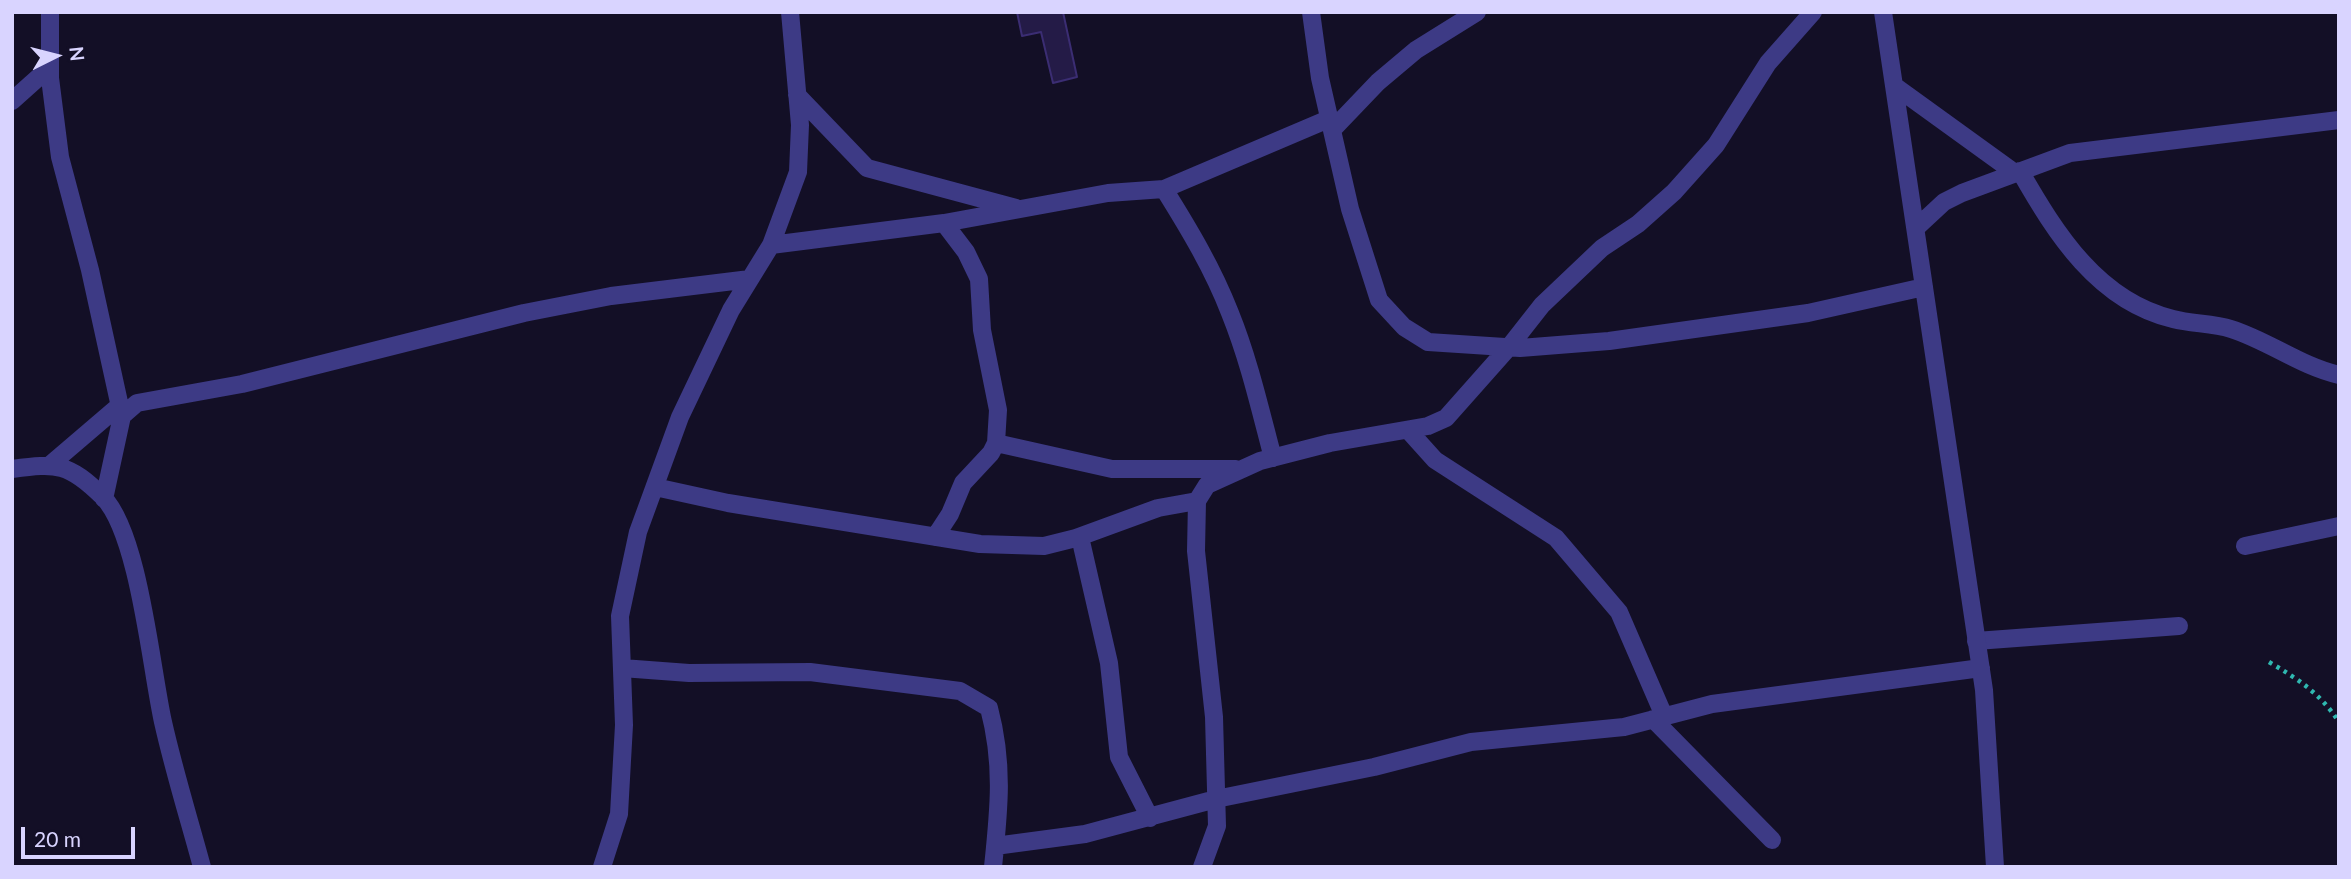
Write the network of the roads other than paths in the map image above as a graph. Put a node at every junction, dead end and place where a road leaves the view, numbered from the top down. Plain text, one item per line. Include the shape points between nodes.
1 (50, 12) edge
2 (790, 12) edge
3 (1311, 12) edge
4 (1477, 12) edge
5 (1813, 12) edge
6 (1883, 12) edge
7 (50, 67) junction
8 (1896, 87) junction
9 (797, 95) junction
10 (12, 101) edge
11 (2339, 120) edge
12 (1332, 123) junction
13 (2018, 172) junction
14 (1164, 189) junction
15 (1020, 209) junction
16 (944, 223) junction
17 (1916, 228) junction
18 (771, 244) junction
19 (750, 279) junction
20 (1924, 287) junction
21 (1509, 347) junction
22 (2339, 375) edge
23 (121, 411) junction
24 (1408, 430) junction
25 (996, 443) junction
26 (1273, 458) junction
27 (51, 464) junction
28 (12, 469) edge
29 (1243, 469) junction
30 (655, 486) junction
31 (104, 499) junction
32 (1197, 500) junction
33 (2339, 526) edge
34 (935, 537) junction
35 (1080, 537) junction
36 (2245, 546) dead end
37 (2179, 626) dead end
38 (1976, 641) junction
39 (622, 668) junction
40 (1981, 668) junction
41 (1658, 718) junction
42 (1216, 799) junction
43 (1150, 818) junction
44 (1772, 840) dead end
45 (995, 846) junction
46 (202, 867) edge
47 (602, 867) edge
48 (993, 867) edge
49 (1202, 867) edge
50 (1996, 867) edge

1 - 7 street
2 - 9 street
3 - 12 street
4 - 12 street via 1397,66
5 - 21 street via 1768,63 1716,145 1674,192 1602,248 1542,305
6 - 8 street
7 - 10 street
7 - 23 street via 60,157
8 - 13 street
8 - 17 street
9 - 15 street via 867,168
9 - 18 street via 798,172
11 - 13 street via 2070,153
12 - 14 street
12 - 21 street via 1350,209 1379,300 1404,327 1428,342
13 - 17 street via 1944,202
13 - 22 street via 2099,281 2171,319 2228,328 2304,365
14 - 15 street via 1108,193
14 - 26 street via 1197,242 1229,311
15 - 16 street
16 - 18 street
16 - 25 street via 979,279 982,330 998,410
17 - 20 street
18 - 19 street
19 - 23 street via 611,296 524,313 242,384 166,395
19 - 30 street via 680,417
20 - 21 street via 1808,313 1609,341
20 - 38 street
21 - 24 street via 1446,418
23 - 27 street
23 - 31 street
24 - 26 street
24 - 41 street via 1436,460 1556,538 1619,612
25 - 29 street via 1112,469
25 - 34 street via 963,483
26 - 29 street
27 - 28 street
27 - 31 street via 72,472
29 - 32 street via 1208,485
30 - 34 street via 728,503
30 - 39 street via 638,532 621,616
31 - 46 street via 128,540 163,723
32 - 35 street via 1158,508
32 - 42 street via 1196,551 1214,717
33 - 36 street
34 - 35 street via 980,544 1044,545
35 - 43 street via 1109,663 1119,757
37 - 38 street
38 - 40 street
39 - 45 street via 810,673 960,691 989,708 999,744
39 - 47 street via 619,814
40 - 41 street via 1712,705
40 - 50 street
41 - 42 street via 1624,727 1471,742
41 - 44 street via 1681,751
42 - 43 street
42 - 49 street via 1217,826
43 - 45 street via 1085,834
45 - 48 street

